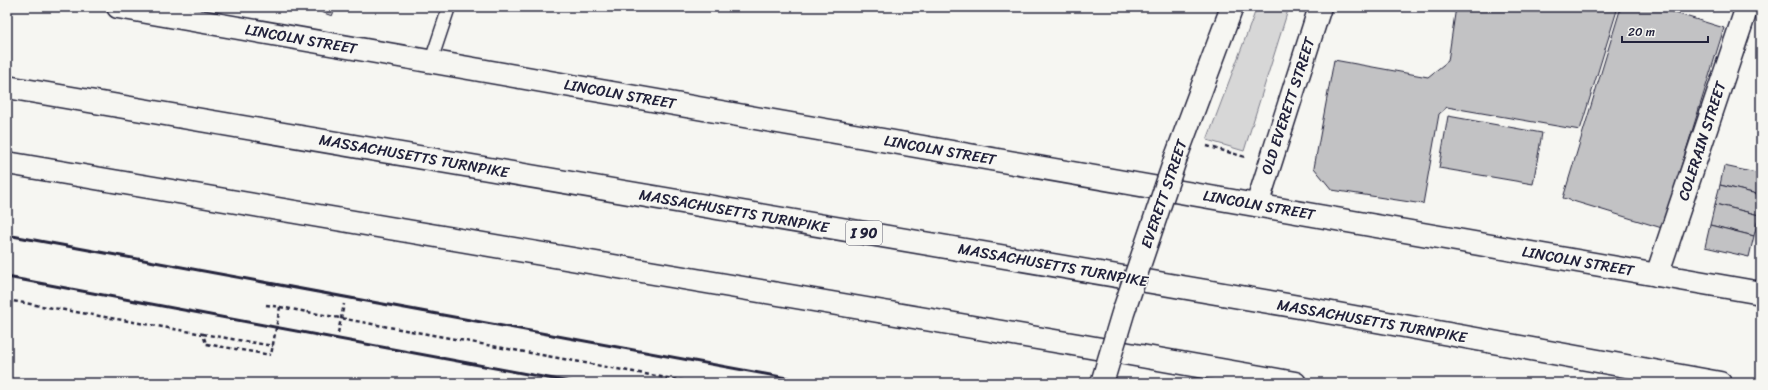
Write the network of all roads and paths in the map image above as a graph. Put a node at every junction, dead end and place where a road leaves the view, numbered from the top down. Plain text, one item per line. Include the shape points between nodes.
1 (118, 7) edge
2 (449, 7) edge
3 (1232, 7) edge
4 (1320, 7) edge
5 (1747, 7) edge
6 (151, 10) edge
7 (431, 61) junction
8 (7, 87) edge
9 (1203, 145) dead end
10 (1248, 158) dead end
11 (7, 163) edge
12 (1257, 205) junction
13 (1658, 275) junction
14 (1761, 293) edge
15 (7, 300) edge
16 (344, 304) dead end
17 (266, 305) dead end
18 (280, 307) junction
19 (341, 318) junction
20 (338, 333) dead end
21 (203, 334) junction
22 (273, 346) junction
23 (694, 383) edge
24 (1102, 383) edge
25 (1295, 383) edge
26 (1720, 383) edge

1 - 6 main road, LINCOLN STREET
2 - 7 lane
3 - 24 main road, EVERETT STREET, bridge via 1176,157
4 - 12 main road, OLD EVERETT STREET
5 - 13 main road, COLERAIN STREET
6 - 7 main road, LINCOLN STREET
7 - 12 main road, LINCOLN STREET
8 - 26 main road, MASSACHUSETTS TURNPIKE / I 90 via 1299,307
9 - 10 path
11 - 25 main road
12 - 13 main road, LINCOLN STREET
13 - 14 main road, LINCOLN STREET
15 - 21 path
16 - 19 path
17 - 18 path, bridge
18 - 19 path
18 - 22 path, bridge
19 - 20 path
19 - 23 path
21 - 22 path
21 - 22 path, bridge via 206,344 271,355

